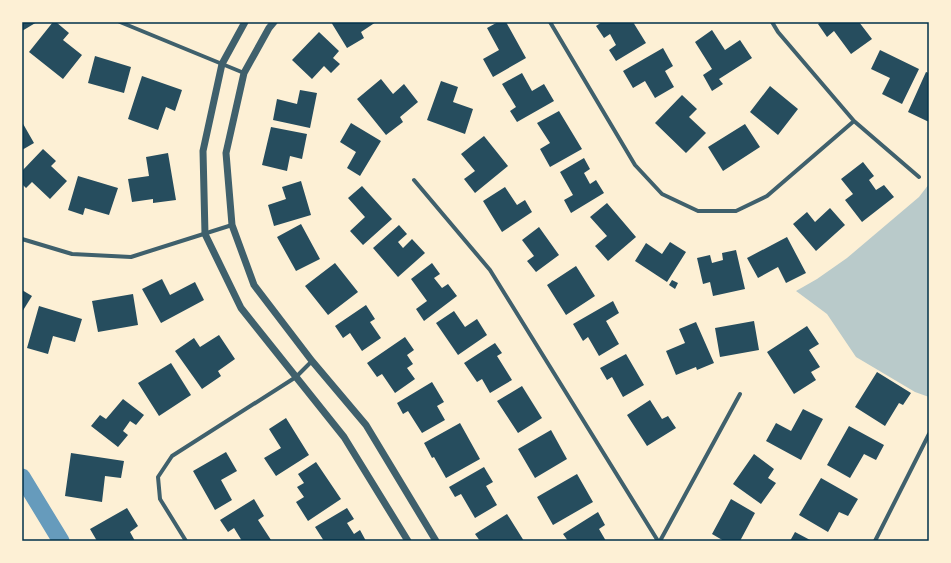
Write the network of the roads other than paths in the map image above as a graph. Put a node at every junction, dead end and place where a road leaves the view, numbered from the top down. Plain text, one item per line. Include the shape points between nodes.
1 (120, 22) edge
2 (245, 22) edge
3 (274, 22) edge
4 (550, 22) edge
5 (772, 22) edge
6 (222, 64) junction
7 (244, 73) junction
8 (854, 121) junction
9 (919, 177) dead end
10 (414, 180) dead end
11 (232, 225) junction
12 (205, 234) junction
13 (22, 239) edge
14 (312, 362) junction
15 (296, 377) junction
16 (740, 394) dead end
17 (929, 434) edge
18 (186, 541) edge
19 (408, 541) edge
20 (436, 541) edge
21 (659, 541) edge
22 (875, 541) edge

1 - 6 street
2 - 6 street
3 - 7 street
4 - 8 street via 635,165 662,194 698,211 736,211 767,196
5 - 8 street
6 - 7 street
6 - 12 street via 203,151
7 - 11 street via 226,153
8 - 9 street
10 - 21 street via 490,270
11 - 12 street
11 - 14 street via 254,285
12 - 13 street via 131,257 72,254
12 - 15 street via 241,308
14 - 15 street
14 - 20 street via 366,425
15 - 18 street via 172,456 158,477 160,499
15 - 19 street via 344,437
16 - 21 street
17 - 22 street

